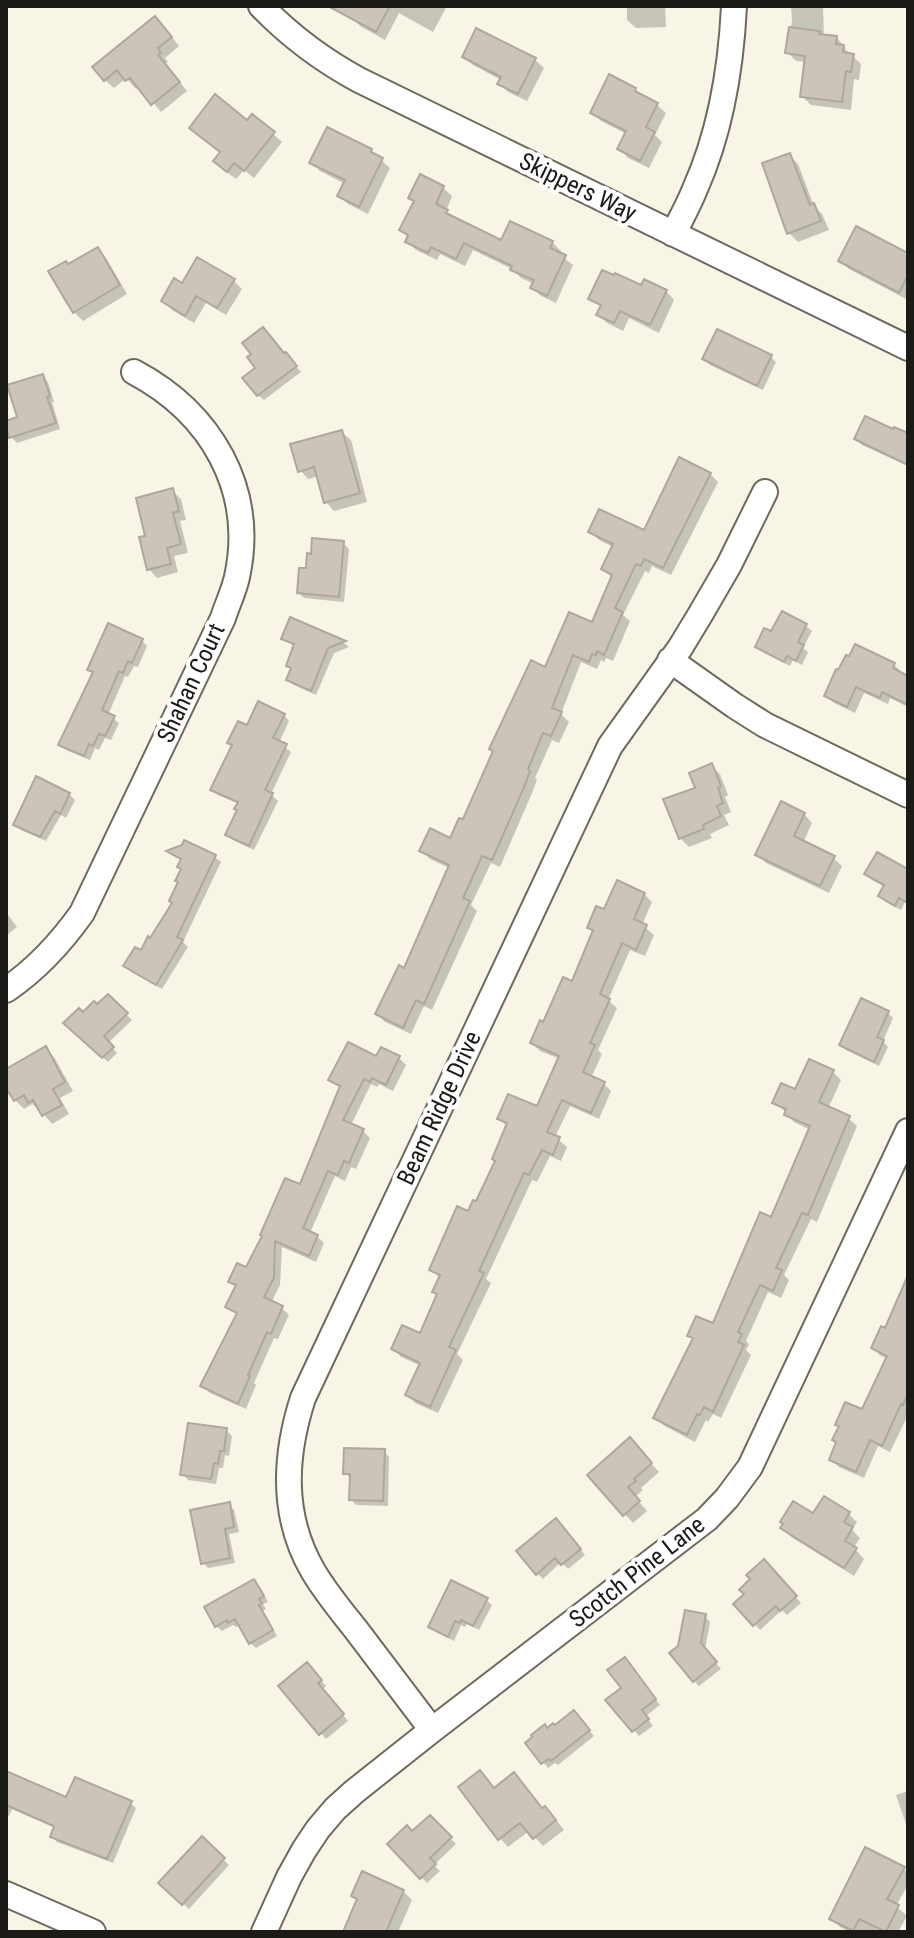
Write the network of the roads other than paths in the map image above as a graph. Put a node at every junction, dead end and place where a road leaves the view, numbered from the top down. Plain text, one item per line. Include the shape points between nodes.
1 (261, 6) edge
2 (734, 6) edge
3 (673, 234) junction
4 (908, 348) edge
5 (134, 372) dead end
6 (765, 492) dead end
7 (670, 660) junction
8 (908, 795) edge
9 (6, 990) edge
10 (908, 1131) edge
11 (432, 1730) junction
12 (6, 1894) edge
13 (93, 1932) edge
14 (264, 1932) edge

1 - 3 street, Skippers Way via 311,51 359,80
2 - 3 street via 721,112 703,170
3 - 4 street, Skippers Way
5 - 9 street, Shahan Court via 185,407 222,458 240,517 237,579 82,913 51,954
6 - 7 street, Beam Ridge Drive via 729,565
7 - 8 street via 765,725
7 - 11 street, Beam Ridge Drive via 595,775 303,1398 294,1428 289,1490 308,1561
10 - 11 street, Scotch Pine Lane via 750,1467 727,1498 707,1519
11 - 14 street, Scotch Pine Lane via 355,1791 318,1829
12 - 13 street

